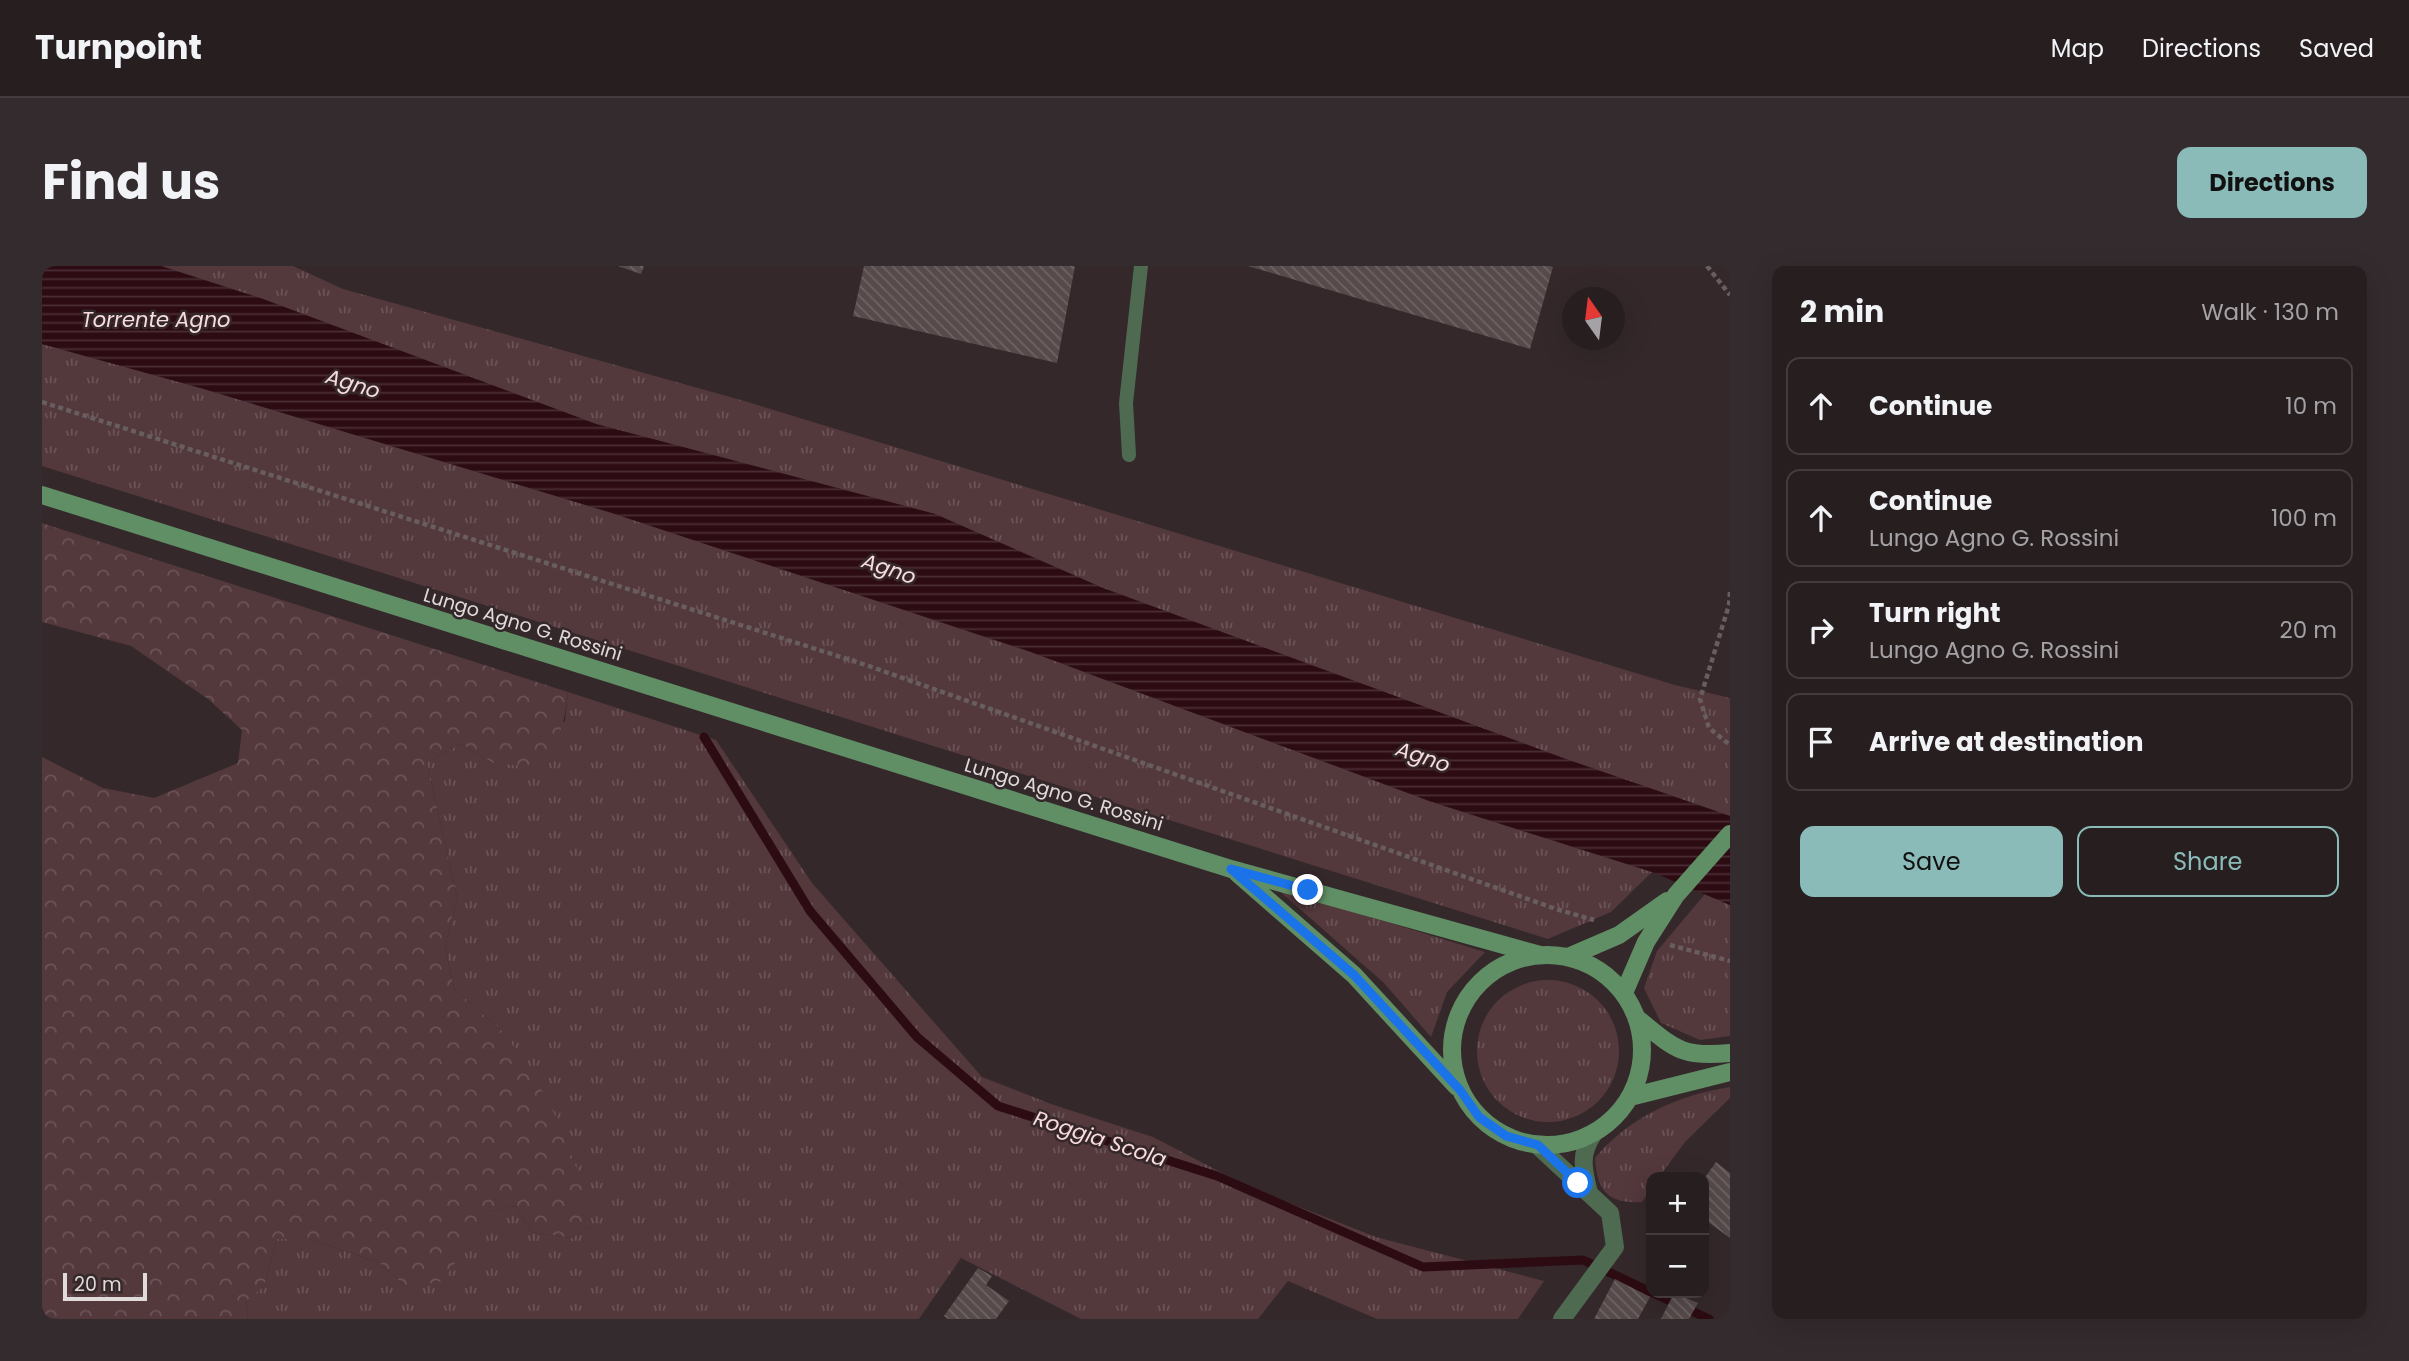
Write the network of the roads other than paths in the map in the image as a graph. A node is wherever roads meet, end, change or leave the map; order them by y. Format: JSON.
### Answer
{"nodes":[{"id":1,"x":1141,"y":266,"type":"edge"},
{"id":2,"x":1129,"y":455,"type":"dead end"},
{"id":3,"x":42,"y":495,"type":"edge"},
{"id":4,"x":1730,"y":834,"type":"edge"},
{"id":5,"x":1231,"y":869,"type":"junction"},
{"id":6,"x":1676,"y":895,"type":"junction"},
{"id":7,"x":1540,"y":955,"type":"junction"},
{"id":8,"x":1568,"y":957,"type":"junction"},
{"id":9,"x":1624,"y":993,"type":"junction"},
{"id":10,"x":1638,"y":1019,"type":"junction"},
{"id":11,"x":1730,"y":1053,"type":"edge"},
{"id":12,"x":1730,"y":1072,"type":"edge"},
{"id":13,"x":1460,"y":1090,"type":"junction"},
{"id":14,"x":1630,"y":1097,"type":"junction"},
{"id":15,"x":1594,"y":1133,"type":"junction"},
{"id":16,"x":1538,"y":1145,"type":"junction"},
{"id":17,"x":1589,"y":1192,"type":"junction"},
{"id":18,"x":1562,"y":1319,"type":"edge"}],
"edges":[{"from":1,"to":2,"type":"lane"},
{"from":3,"to":5,"type":"main road","name":"Lungo Agno G. Rossini"},
{"from":4,"to":6,"type":"main road"},
{"from":5,"to":7,"type":"main road","name":"Lungo Agno G. Rossini"},
{"from":5,"to":13,"type":"main road","name":"Lungo Agno G. Rossini"},
{"from":6,"to":8,"type":"main road"},
{"from":6,"to":9,"type":"main road"},
{"from":7,"to":8,"type":"main road","name":"Lungo Agno G. Rossini"},
{"from":7,"to":13,"type":"main road","name":"Lungo Agno G. Rossini"},
{"from":8,"to":9,"type":"main road","name":"Lungo Agno G. Rossini"},
{"from":9,"to":10,"type":"main road","name":"Lungo Agno G. Rossini"},
{"from":10,"to":11,"type":"main road","name":"Lungo Agno G. Rossini"},
{"from":10,"to":14,"type":"main road","name":"Lungo Agno G. Rossini"},
{"from":12,"to":14,"type":"main road"},
{"from":13,"to":16,"type":"main road","name":"Lungo Agno G. Rossini"},
{"from":14,"to":15,"type":"main road","name":"Lungo Agno G. Rossini"},
{"from":15,"to":16,"type":"main road","name":"Lungo Agno G. Rossini"},
{"from":15,"to":17,"type":"street"},
{"from":16,"to":17,"type":"street"},
{"from":17,"to":18,"type":"street"}]}
